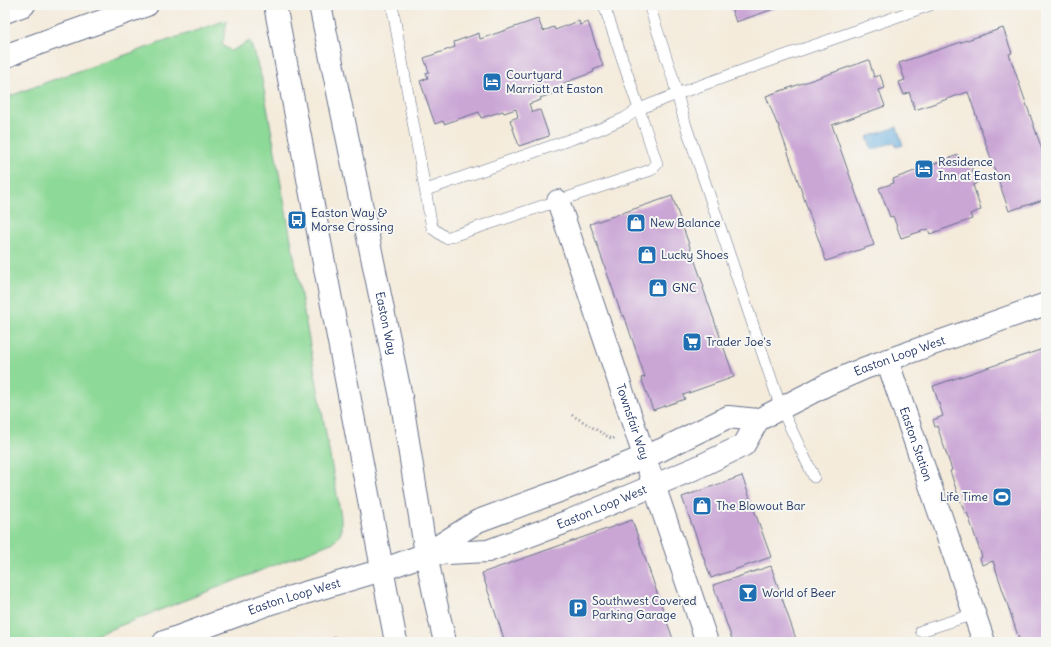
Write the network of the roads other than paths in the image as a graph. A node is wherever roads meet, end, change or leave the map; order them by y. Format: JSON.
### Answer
{"nodes":[{"id":1,"x":24,"y":5,"type":"edge"},
{"id":2,"x":147,"y":5,"type":"edge"},
{"id":3,"x":275,"y":5,"type":"edge"},
{"id":4,"x":320,"y":5,"type":"edge"},
{"id":5,"x":392,"y":5,"type":"edge"},
{"id":6,"x":604,"y":5,"type":"edge"},
{"id":7,"x":649,"y":5,"type":"edge"},
{"id":8,"x":930,"y":5,"type":"edge"},
{"id":9,"x":5,"y":12,"type":"edge"},
{"id":10,"x":5,"y":57,"type":"edge"},
{"id":11,"x":678,"y":94,"type":"junction"},
{"id":12,"x":639,"y":109,"type":"junction"},
{"id":13,"x":426,"y":190,"type":"junction"},
{"id":14,"x":558,"y":201,"type":"junction"},
{"id":15,"x":1046,"y":304,"type":"edge"},
{"id":16,"x":887,"y":360,"type":"junction"},
{"id":17,"x":781,"y":408,"type":"junction"},
{"id":18,"x":758,"y":420,"type":"junction"},
{"id":19,"x":644,"y":456,"type":"junction"},
{"id":20,"x":814,"y":477,"type":"dead end"},
{"id":21,"x":654,"y":485,"type":"junction"},
{"id":22,"x":426,"y":554,"type":"junction"},
{"id":23,"x":382,"y":570,"type":"junction"},
{"id":24,"x":974,"y":614,"type":"junction"},
{"id":25,"x":921,"y":631,"type":"dead end"},
{"id":26,"x":164,"y":642,"type":"edge"},
{"id":27,"x":396,"y":642,"type":"edge"},
{"id":28,"x":445,"y":642,"type":"edge"},
{"id":29,"x":707,"y":642,"type":"edge"},
{"id":30,"x":984,"y":642,"type":"edge"}],
"edges":[{"from":1,"to":9,"type":"street"},
{"from":2,"to":10,"type":"street"},
{"from":3,"to":23,"type":"street"},
{"from":4,"to":22,"type":"street","name":"Easton Way"},
{"from":5,"to":13,"type":"lane"},
{"from":6,"to":12,"type":"lane"},
{"from":7,"to":11,"type":"lane"},
{"from":8,"to":11,"type":"lane"},
{"from":11,"to":12,"type":"lane"},
{"from":11,"to":17,"type":"lane"},
{"from":12,"to":13,"type":"lane"},
{"from":12,"to":14,"type":"lane"},
{"from":13,"to":14,"type":"lane"},
{"from":14,"to":19,"type":"street","name":"Townsfair Way"},
{"from":15,"to":16,"type":"street","name":"Easton Loop West"},
{"from":16,"to":17,"type":"street","name":"Easton Loop West"},
{"from":16,"to":24,"type":"street","name":"Easton Station"},
{"from":17,"to":18,"type":"street","name":"Easton Loop West"},
{"from":17,"to":20,"type":"lane"},
{"from":18,"to":19,"type":"street","name":"Easton Loop West"},
{"from":18,"to":21,"type":"street","name":"Easton Loop West"},
{"from":19,"to":21,"type":"street","name":"Townsfair Way"},
{"from":19,"to":22,"type":"street","name":"Easton Loop West"},
{"from":21,"to":22,"type":"street","name":"Easton Loop West"},
{"from":21,"to":29,"type":"street","name":"Townsfair Way"},
{"from":22,"to":23,"type":"street","name":"Easton Loop West"},
{"from":22,"to":28,"type":"street","name":"Easton Way"},
{"from":23,"to":26,"type":"street","name":"Easton Loop West"},
{"from":23,"to":27,"type":"street"},
{"from":24,"to":25,"type":"lane"},
{"from":24,"to":30,"type":"street","name":"Easton Station"}]}
